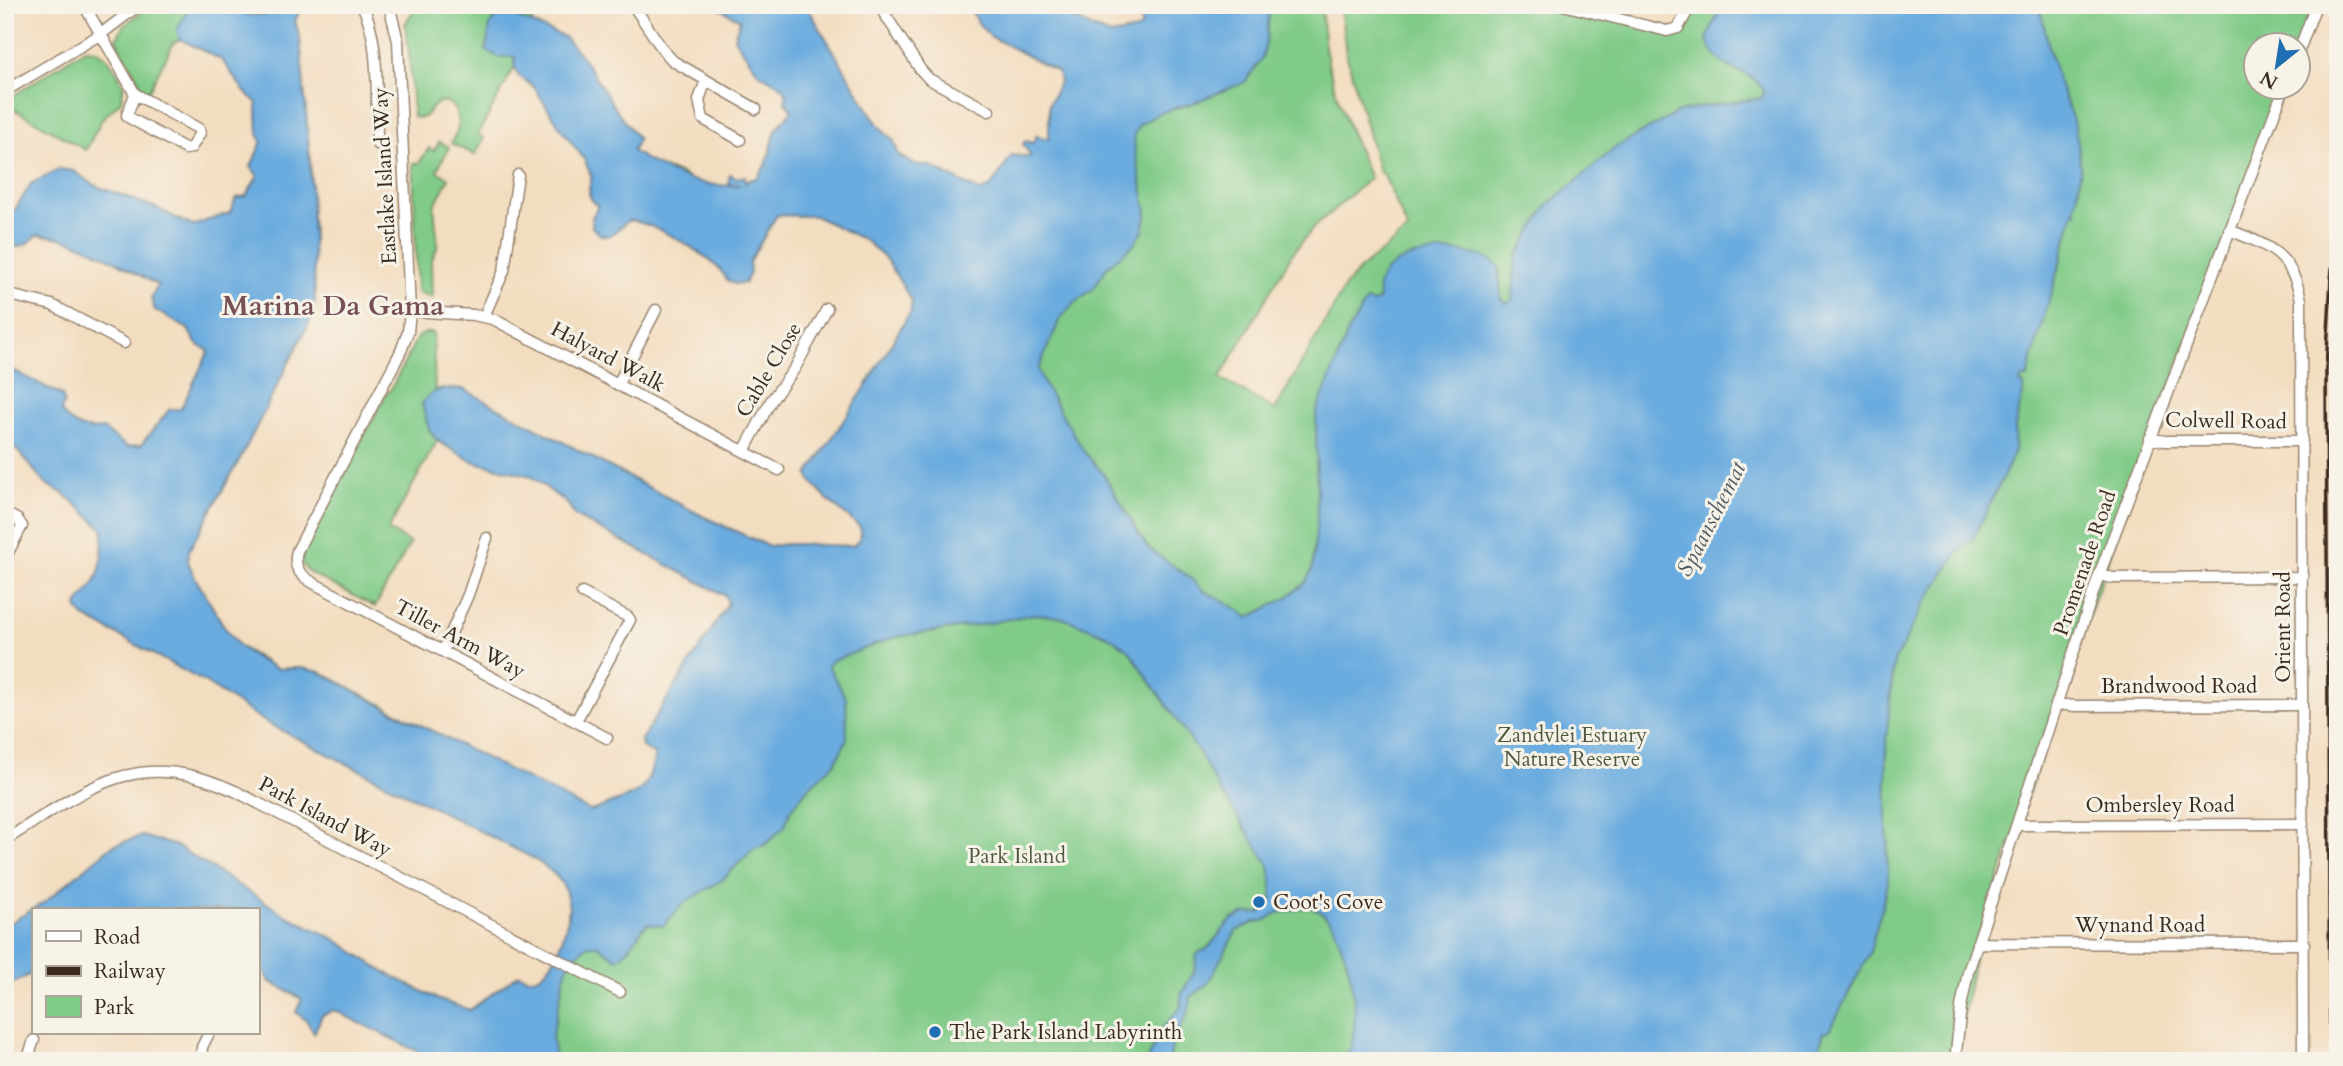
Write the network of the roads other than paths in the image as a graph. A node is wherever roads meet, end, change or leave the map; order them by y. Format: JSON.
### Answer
{"nodes":[{"id":1,"x":84,"y":5,"type":"edge"},
{"id":2,"x":139,"y":5,"type":"edge"},
{"id":3,"x":362,"y":5,"type":"edge"},
{"id":4,"x":389,"y":5,"type":"edge"},
{"id":5,"x":633,"y":5,"type":"edge"},
{"id":6,"x":879,"y":5,"type":"edge"},
{"id":7,"x":1563,"y":5,"type":"edge"},
{"id":8,"x":1691,"y":5,"type":"edge"},
{"id":9,"x":2316,"y":5,"type":"edge"},
{"id":10,"x":395,"y":24,"type":"junction"},
{"id":11,"x":372,"y":30,"type":"junction"},
{"id":12,"x":2306,"y":32,"type":"edge"},
{"id":13,"x":101,"y":34,"type":"junction"},
{"id":14,"x":706,"y":80,"type":"junction"},
{"id":15,"x":5,"y":91,"type":"edge"},
{"id":16,"x":135,"y":94,"type":"junction"},
{"id":17,"x":2279,"y":102,"type":"edge"},
{"id":18,"x":757,"y":109,"type":"dead end"},
{"id":19,"x":989,"y":111,"type":"dead end"},
{"id":20,"x":740,"y":140,"type":"dead end"},
{"id":21,"x":377,"y":144,"type":"dead end"},
{"id":22,"x":519,"y":175,"type":"dead end"},
{"id":23,"x":2230,"y":230,"type":"junction"},
{"id":24,"x":5,"y":293,"type":"edge"},
{"id":25,"x":828,"y":309,"type":"dead end"},
{"id":26,"x":656,"y":310,"type":"dead end"},
{"id":27,"x":410,"y":311,"type":"junction"},
{"id":28,"x":484,"y":316,"type":"junction"},
{"id":29,"x":124,"y":343,"type":"dead end"},
{"id":30,"x":618,"y":384,"type":"junction"},
{"id":31,"x":2150,"y":438,"type":"junction"},
{"id":32,"x":2302,"y":441,"type":"junction"},
{"id":33,"x":744,"y":451,"type":"junction"},
{"id":34,"x":779,"y":470,"type":"dead end"},
{"id":35,"x":5,"y":513,"type":"edge"},
{"id":36,"x":487,"y":538,"type":"dead end"},
{"id":37,"x":5,"y":558,"type":"edge"},
{"id":38,"x":298,"y":571,"type":"joint"},
{"id":39,"x":2099,"y":575,"type":"junction"},
{"id":40,"x":2303,"y":577,"type":"junction"},
{"id":41,"x":582,"y":593,"type":"dead end"},
{"id":42,"x":443,"y":651,"type":"junction"},
{"id":43,"x":2057,"y":704,"type":"junction"},
{"id":44,"x":2302,"y":705,"type":"junction"},
{"id":45,"x":576,"y":721,"type":"junction"},
{"id":46,"x":607,"y":738,"type":"dead end"},
{"id":47,"x":2302,"y":824,"type":"junction"},
{"id":48,"x":2017,"y":825,"type":"junction"},
{"id":49,"x":5,"y":840,"type":"edge"},
{"id":50,"x":1977,"y":943,"type":"junction"},
{"id":51,"x":2304,"y":944,"type":"junction"},
{"id":52,"x":620,"y":992,"type":"dead end"},
{"id":53,"x":208,"y":1034,"type":"edge"},
{"id":54,"x":34,"y":1040,"type":"dead end"},
{"id":55,"x":1957,"y":1060,"type":"edge"},
{"id":56,"x":27,"y":1061,"type":"edge"},
{"id":57,"x":201,"y":1061,"type":"edge"},
{"id":58,"x":2303,"y":1061,"type":"edge"}],
"edges":[{"from":1,"to":13,"type":"street"},
{"from":2,"to":13,"type":"street"},
{"from":3,"to":11,"type":"street"},
{"from":4,"to":10,"type":"street","name":"Eastlake Island Way"},
{"from":5,"to":14,"type":"street"},
{"from":6,"to":19,"type":"street"},
{"from":7,"to":8,"type":"street"},
{"from":9,"to":12,"type":"street"},
{"from":10,"to":11,"type":"street"},
{"from":10,"to":27,"type":"street","name":"Eastlake Island Way"},
{"from":11,"to":21,"type":"street"},
{"from":13,"to":15,"type":"street"},
{"from":13,"to":16,"type":"street"},
{"from":14,"to":18,"type":"street"},
{"from":14,"to":20,"type":"street"},
{"from":16,"to":16,"type":"street"},
{"from":17,"to":23,"type":"street","name":"Promenade Road"},
{"from":22,"to":28,"type":"street"},
{"from":23,"to":31,"type":"street","name":"Promenade Road"},
{"from":23,"to":32,"type":"street","name":"Orient Road"},
{"from":24,"to":29,"type":"street"},
{"from":25,"to":33,"type":"street","name":"Cable Close"},
{"from":26,"to":30,"type":"street"},
{"from":27,"to":28,"type":"street","name":"Halyard Walk"},
{"from":27,"to":38,"type":"street","name":"Eastlake Island Way"},
{"from":28,"to":30,"type":"street","name":"Halyard Walk"},
{"from":30,"to":33,"type":"street","name":"Halyard Walk"},
{"from":31,"to":32,"type":"street","name":"Colwell Road"},
{"from":31,"to":39,"type":"street","name":"Promenade Road"},
{"from":32,"to":40,"type":"street","name":"Orient Road"},
{"from":33,"to":34,"type":"street","name":"Halyard Walk"},
{"from":35,"to":37,"type":"street"},
{"from":36,"to":42,"type":"street"},
{"from":38,"to":42,"type":"street","name":"Tiller Arm Way"},
{"from":39,"to":40,"type":"street"},
{"from":39,"to":43,"type":"street","name":"Promenade Road"},
{"from":40,"to":44,"type":"street","name":"Orient Road"},
{"from":41,"to":45,"type":"street"},
{"from":42,"to":45,"type":"street","name":"Tiller Arm Way"},
{"from":43,"to":44,"type":"street","name":"Brandwood Road"},
{"from":43,"to":48,"type":"street","name":"Promenade Road"},
{"from":44,"to":47,"type":"street","name":"Orient Road"},
{"from":45,"to":46,"type":"street","name":"Tiller Arm Way"},
{"from":47,"to":48,"type":"street","name":"Ombersley Road"},
{"from":47,"to":51,"type":"street","name":"Orient Road"},
{"from":48,"to":50,"type":"street","name":"Promenade Road"},
{"from":49,"to":52,"type":"street","name":"Park Island Way"},
{"from":50,"to":51,"type":"street","name":"Wynand Road"},
{"from":50,"to":55,"type":"street","name":"Promenade Road"},
{"from":51,"to":58,"type":"street","name":"Orient Road"},
{"from":53,"to":57,"type":"street"},
{"from":54,"to":56,"type":"street"}]}
